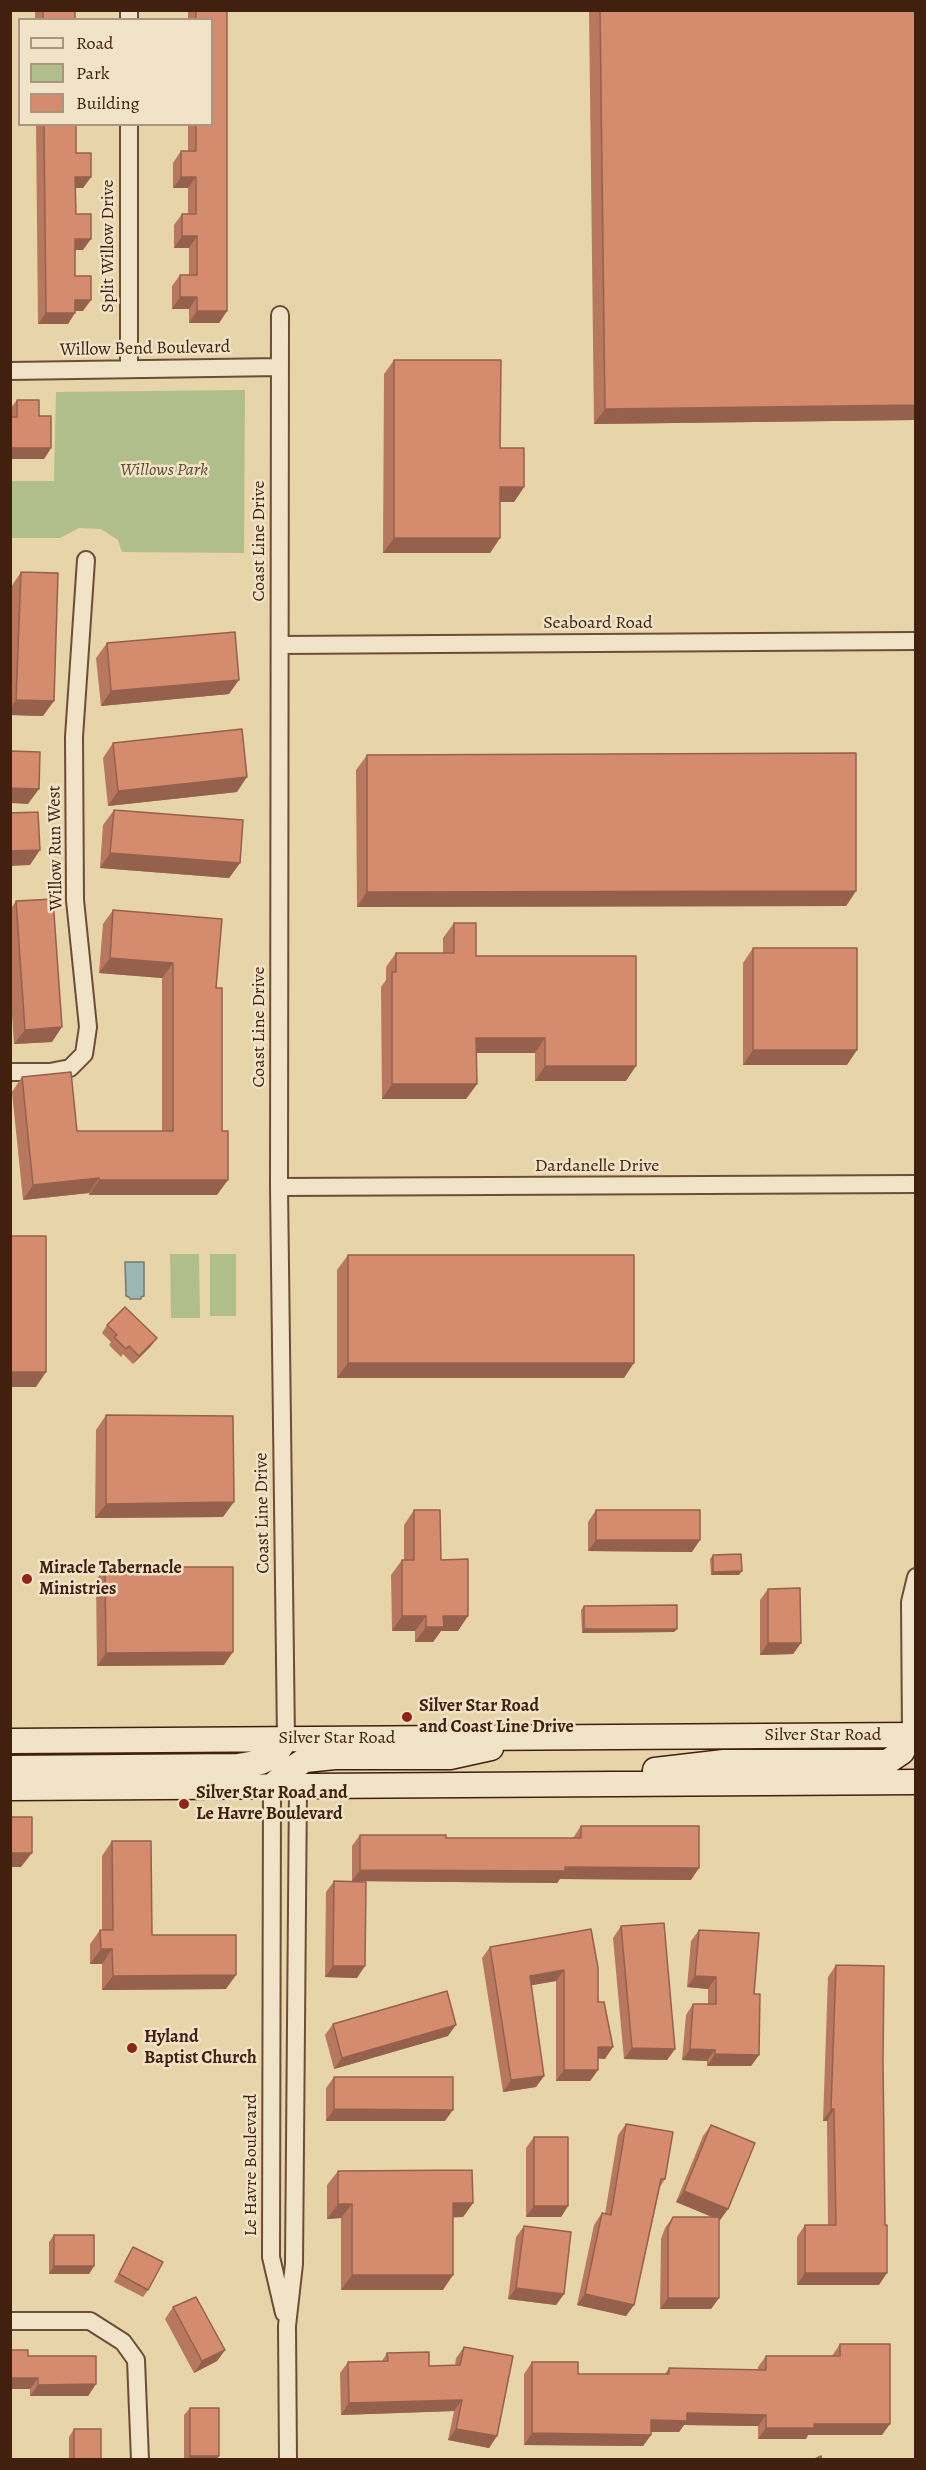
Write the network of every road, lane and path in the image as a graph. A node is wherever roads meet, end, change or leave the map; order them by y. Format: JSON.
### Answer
{"nodes":[{"id":1,"x":129,"y":126,"type":"edge"},
{"id":2,"x":279,"y":315,"type":"dead end"},
{"id":3,"x":279,"y":367,"type":"junction"},
{"id":4,"x":129,"y":368,"type":"junction"},
{"id":5,"x":10,"y":370,"type":"edge"},
{"id":6,"x":86,"y":561,"type":"dead end"},
{"id":7,"x":915,"y":641,"type":"edge"},
{"id":8,"x":280,"y":645,"type":"junction"},
{"id":9,"x":10,"y":1072,"type":"edge"},
{"id":10,"x":915,"y":1184,"type":"edge"},
{"id":11,"x":279,"y":1187,"type":"junction"},
{"id":12,"x":915,"y":1577,"type":"edge"},
{"id":13,"x":913,"y":1735,"type":"edge"},
{"id":14,"x":537,"y":1738,"type":"junction"},
{"id":15,"x":286,"y":1739,"type":"junction"},
{"id":16,"x":10,"y":1741,"type":"edge"},
{"id":17,"x":10,"y":1768,"type":"edge"},
{"id":18,"x":915,"y":1782,"type":"edge"},
{"id":19,"x":530,"y":1785,"type":"junction"},
{"id":20,"x":272,"y":1786,"type":"junction"},
{"id":21,"x":298,"y":1786,"type":"junction"},
{"id":22,"x":10,"y":1788,"type":"edge"},
{"id":23,"x":10,"y":2321,"type":"edge"},
{"id":24,"x":287,"y":2326,"type":"junction"},
{"id":25,"x":140,"y":2460,"type":"edge"},
{"id":26,"x":288,"y":2460,"type":"edge"}],
"edges":[{"from":1,"to":4,"type":"street","name":"Split Willow Drive"},
{"from":2,"to":3,"type":"street","name":"Coast Line Drive"},
{"from":3,"to":4,"type":"street","name":"Willow Bend Boulevard"},
{"from":3,"to":8,"type":"street","name":"Coast Line Drive"},
{"from":4,"to":5,"type":"street","name":"Willow Bend Boulevard"},
{"from":6,"to":9,"type":"street","name":"Willow Run West"},
{"from":7,"to":8,"type":"street","name":"Seaboard Road"},
{"from":8,"to":11,"type":"street","name":"Coast Line Drive"},
{"from":10,"to":11,"type":"street","name":"Dardanelle Drive"},
{"from":11,"to":15,"type":"street","name":"Coast Line Drive"},
{"from":12,"to":13,"type":"street"},
{"from":13,"to":14,"type":"main road","name":"Silver Star Road"},
{"from":13,"to":19,"type":"main road"},
{"from":14,"to":15,"type":"main road","name":"Silver Star Road"},
{"from":14,"to":20,"type":"main road"},
{"from":15,"to":16,"type":"main road","name":"Silver Star Road"},
{"from":15,"to":17,"type":"main road"},
{"from":18,"to":19,"type":"main road"},
{"from":19,"to":21,"type":"main road"},
{"from":20,"to":21,"type":"main road"},
{"from":20,"to":22,"type":"main road"},
{"from":20,"to":24,"type":"street","name":"Le Havre Boulevard"},
{"from":21,"to":24,"type":"street","name":"Le Havre Boulevard"},
{"from":23,"to":25,"type":"street"},
{"from":24,"to":26,"type":"street","name":"Le Havre Boulevard"}]}
